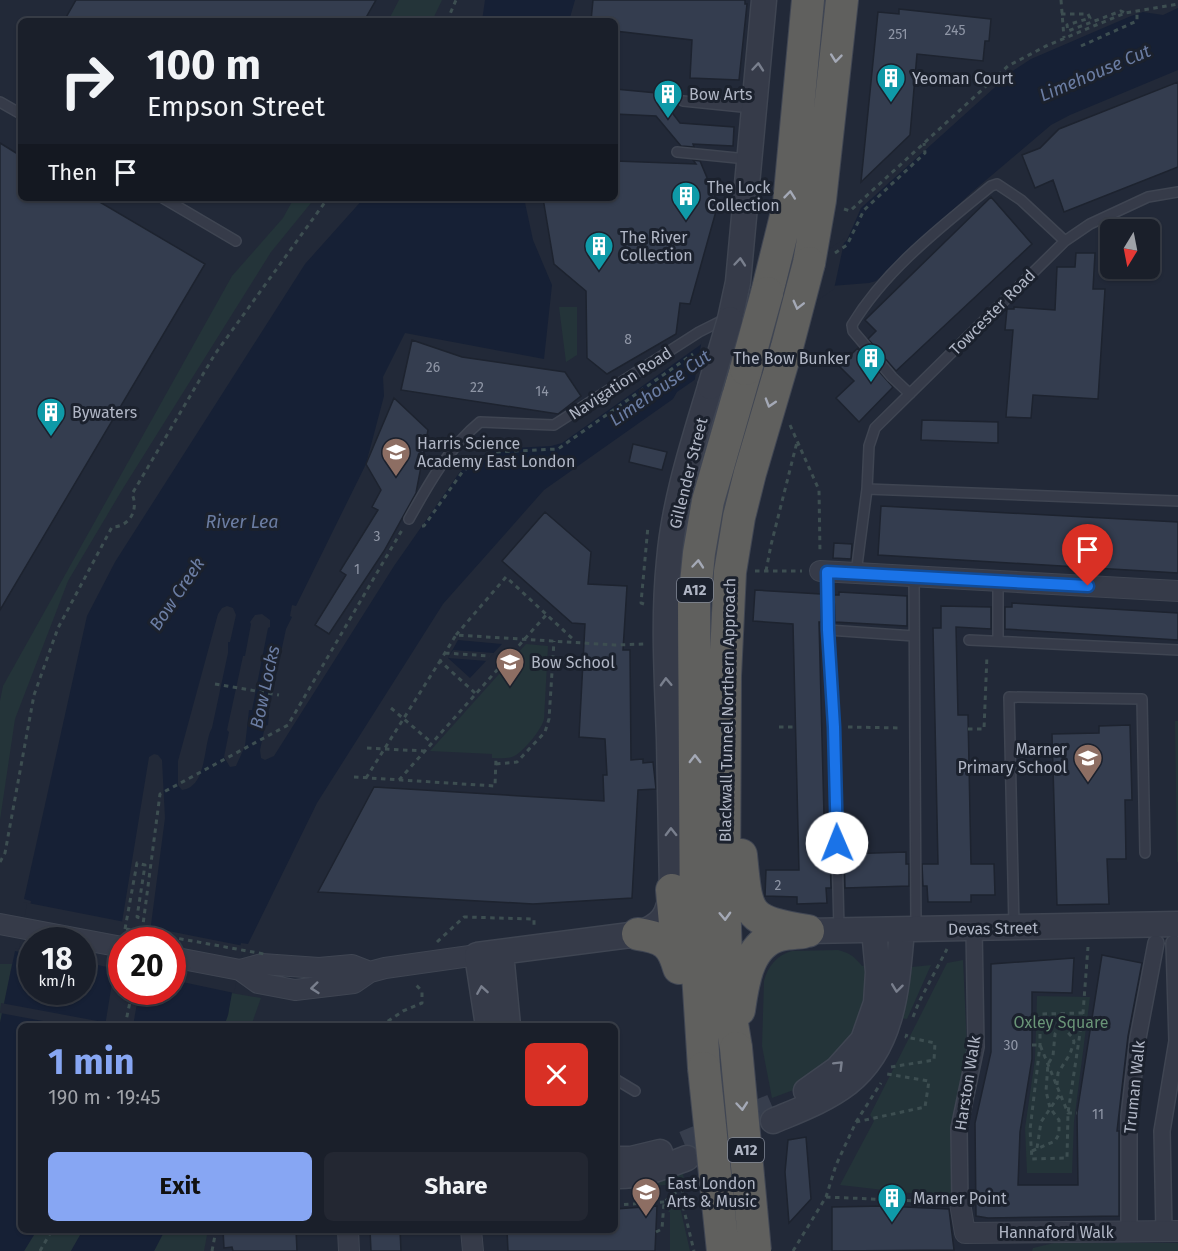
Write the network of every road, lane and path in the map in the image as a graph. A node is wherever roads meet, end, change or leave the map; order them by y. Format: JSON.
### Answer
{"nodes":[{"id":1,"x":456,"y":0,"type":"edge"},
{"id":2,"x":764,"y":0,"type":"edge"},
{"id":3,"x":808,"y":0,"type":"edge"},
{"id":4,"x":842,"y":0,"type":"edge"},
{"id":5,"x":1061,"y":0,"type":"edge"},
{"id":6,"x":1178,"y":4,"type":"edge"},
{"id":7,"x":1137,"y":11,"type":"junction"},
{"id":8,"x":1125,"y":13,"type":"junction"},
{"id":9,"x":1061,"y":14,"type":"junction"},
{"id":10,"x":448,"y":18,"type":"edge"},
{"id":11,"x":1065,"y":26,"type":"junction"},
{"id":12,"x":1064,"y":38,"type":"junction"},
{"id":13,"x":1081,"y":46,"type":"dead end"},
{"id":14,"x":683,"y":101,"type":"dead end"},
{"id":15,"x":0,"y":102,"type":"edge"},
{"id":16,"x":754,"y":108,"type":"junction"},
{"id":17,"x":18,"y":112,"type":"edge"},
{"id":18,"x":924,"y":143,"type":"junction"},
{"id":19,"x":677,"y":152,"type":"dead end"},
{"id":20,"x":749,"y":159,"type":"junction"},
{"id":21,"x":1178,"y":192,"type":"edge"},
{"id":22,"x":168,"y":201,"type":"edge"},
{"id":23,"x":326,"y":201,"type":"edge"},
{"id":24,"x":841,"y":207,"type":"dead end"},
{"id":25,"x":236,"y":241,"type":"dead end"},
{"id":26,"x":1065,"y":241,"type":"junction"},
{"id":27,"x":847,"y":245,"type":"dead end"},
{"id":28,"x":731,"y":317,"type":"junction"},
{"id":29,"x":910,"y":393,"type":"junction"},
{"id":30,"x":790,"y":425,"type":"dead end"},
{"id":31,"x":797,"y":441,"type":"junction"},
{"id":32,"x":867,"y":489,"type":"junction"},
{"id":33,"x":1178,"y":501,"type":"edge"},
{"id":34,"x":409,"y":519,"type":"joint"},
{"id":35,"x":766,"y":571,"type":"junction"},
{"id":36,"x":824,"y":571,"type":"junction"},
{"id":37,"x":730,"y":572,"type":"junction"},
{"id":38,"x":856,"y":573,"type":"junction"},
{"id":39,"x":914,"y":576,"type":"junction"},
{"id":40,"x":998,"y":581,"type":"junction"},
{"id":41,"x":1178,"y":591,"type":"edge"},
{"id":42,"x":547,"y":614,"type":"junction"},
{"id":43,"x":828,"y":630,"type":"junction"},
{"id":44,"x":456,"y":635,"type":"junction"},
{"id":45,"x":914,"y":636,"type":"junction"},
{"id":46,"x":523,"y":639,"type":"junction"},
{"id":47,"x":969,"y":640,"type":"dead end"},
{"id":48,"x":554,"y":641,"type":"junction"},
{"id":49,"x":988,"y":641,"type":"junction"},
{"id":50,"x":998,"y":641,"type":"junction"},
{"id":51,"x":577,"y":642,"type":"junction"},
{"id":52,"x":650,"y":644,"type":"dead end"},
{"id":53,"x":1178,"y":651,"type":"edge"},
{"id":54,"x":445,"y":653,"type":"junction"},
{"id":55,"x":490,"y":656,"type":"dead end"},
{"id":56,"x":440,"y":662,"type":"junction"},
{"id":57,"x":216,"y":684,"type":"dead end"},
{"id":58,"x":475,"y":693,"type":"junction"},
{"id":59,"x":279,"y":695,"type":"dead end"},
{"id":60,"x":391,"y":708,"type":"dead end"},
{"id":61,"x":404,"y":718,"type":"junction"},
{"id":62,"x":779,"y":727,"type":"dead end"},
{"id":63,"x":796,"y":727,"type":"dead end"},
{"id":64,"x":834,"y":727,"type":"junction"},
{"id":65,"x":914,"y":728,"type":"junction"},
{"id":66,"x":968,"y":729,"type":"dead end"},
{"id":67,"x":726,"y":731,"type":"junction"},
{"id":68,"x":432,"y":743,"type":"junction"},
{"id":69,"x":368,"y":748,"type":"dead end"},
{"id":70,"x":384,"y":749,"type":"junction"},
{"id":71,"x":424,"y":751,"type":"junction"},
{"id":72,"x":496,"y":758,"type":"dead end"},
{"id":73,"x":496,"y":764,"type":"junction"},
{"id":74,"x":354,"y":777,"type":"dead end"},
{"id":75,"x":366,"y":778,"type":"junction"},
{"id":76,"x":399,"y":780,"type":"junction"},
{"id":77,"x":1145,"y":854,"type":"dead end"},
{"id":78,"x":0,"y":862,"type":"edge"},
{"id":79,"x":672,"y":890,"type":"junction"},
{"id":80,"x":144,"y":919,"type":"junction"},
{"id":81,"x":1,"y":924,"type":"edge"},
{"id":82,"x":126,"y":927,"type":"edge"},
{"id":83,"x":143,"y":927,"type":"edge"},
{"id":84,"x":1014,"y":927,"type":"junction"},
{"id":85,"x":974,"y":928,"type":"junction"},
{"id":86,"x":909,"y":929,"type":"junction"},
{"id":87,"x":839,"y":930,"type":"junction"},
{"id":88,"x":874,"y":930,"type":"junction"},
{"id":89,"x":808,"y":931,"type":"junction"},
{"id":90,"x":535,"y":933,"type":"dead end"},
{"id":91,"x":1176,"y":933,"type":"edge"},
{"id":92,"x":638,"y":934,"type":"junction"},
{"id":93,"x":108,"y":936,"type":"edge"},
{"id":94,"x":1089,"y":942,"type":"dead end"},
{"id":95,"x":1156,"y":943,"type":"dead end"},
{"id":96,"x":431,"y":947,"type":"dead end"},
{"id":97,"x":947,"y":949,"type":"dead end"},
{"id":98,"x":186,"y":951,"type":"edge"},
{"id":99,"x":489,"y":954,"type":"junction"},
{"id":100,"x":186,"y":960,"type":"edge"},
{"id":101,"x":262,"y":967,"type":"junction"},
{"id":102,"x":680,"y":969,"type":"junction"},
{"id":103,"x":413,"y":983,"type":"dead end"},
{"id":104,"x":129,"y":1005,"type":"edge"},
{"id":105,"x":1076,"y":1013,"type":"junction"},
{"id":106,"x":1083,"y":1013,"type":"junction"},
{"id":107,"x":912,"y":1019,"type":"dead end"},
{"id":108,"x":126,"y":1023,"type":"edge"},
{"id":109,"x":385,"y":1023,"type":"edge"},
{"id":110,"x":488,"y":1023,"type":"edge"},
{"id":111,"x":507,"y":1023,"type":"edge"},
{"id":112,"x":909,"y":1028,"type":"dead end"},
{"id":113,"x":1063,"y":1028,"type":"junction"},
{"id":114,"x":1032,"y":1045,"type":"dead end"},
{"id":115,"x":1040,"y":1045,"type":"junction"},
{"id":116,"x":736,"y":1048,"type":"junction"},
{"id":117,"x":1048,"y":1064,"type":"junction"},
{"id":118,"x":704,"y":1068,"type":"junction"},
{"id":119,"x":887,"y":1074,"type":"junction"},
{"id":120,"x":618,"y":1081,"type":"edge"},
{"id":121,"x":1057,"y":1086,"type":"junction"},
{"id":122,"x":636,"y":1091,"type":"dead end"},
{"id":123,"x":1060,"y":1094,"type":"junction"},
{"id":124,"x":1050,"y":1108,"type":"junction"},
{"id":125,"x":1068,"y":1113,"type":"junction"},
{"id":126,"x":1077,"y":1113,"type":"dead end"},
{"id":127,"x":1032,"y":1119,"type":"junction"},
{"id":128,"x":856,"y":1122,"type":"junction"},
{"id":129,"x":1041,"y":1122,"type":"junction"},
{"id":130,"x":1037,"y":1148,"type":"junction"},
{"id":131,"x":1032,"y":1151,"type":"junction"},
{"id":132,"x":618,"y":1159,"type":"edge"},
{"id":133,"x":618,"y":1176,"type":"edge"},
{"id":134,"x":682,"y":1187,"type":"dead end"},
{"id":135,"x":826,"y":1197,"type":"junction"},
{"id":136,"x":920,"y":1201,"type":"dead end"},
{"id":137,"x":664,"y":1202,"type":"junction"},
{"id":138,"x":960,"y":1203,"type":"joint"},
{"id":139,"x":618,"y":1205,"type":"edge"},
{"id":140,"x":684,"y":1210,"type":"dead end"},
{"id":141,"x":1171,"y":1231,"type":"edge"},
{"id":142,"x":656,"y":1232,"type":"dead end"},
{"id":143,"x":1130,"y":1232,"type":"junction"},
{"id":144,"x":50,"y":1233,"type":"edge"},
{"id":145,"x":215,"y":1233,"type":"edge"},
{"id":146,"x":348,"y":1233,"type":"edge"},
{"id":147,"x":471,"y":1233,"type":"edge"},
{"id":148,"x":965,"y":1242,"type":"edge"},
{"id":149,"x":40,"y":1251,"type":"edge"},
{"id":150,"x":212,"y":1251,"type":"edge"},
{"id":151,"x":349,"y":1251,"type":"edge"},
{"id":152,"x":472,"y":1251,"type":"edge"},
{"id":153,"x":694,"y":1251,"type":"edge"},
{"id":154,"x":723,"y":1251,"type":"edge"},
{"id":155,"x":755,"y":1251,"type":"edge"},
{"id":156,"x":793,"y":1251,"type":"edge"}],
"edges":[{"from":1,"to":10,"type":"path"},
{"from":16,"to":2,"type":"street","name":"Gillender Street","one_way":true},
{"from":118,"to":3,"type":"highway","name":"Blackwall Tunnel Northern Approach","number":"A12","one_way":true,"bridge":true},
{"from":4,"to":37,"type":"highway","name":"Blackwall Tunnel Northern Approach","number":"A12","one_way":true,"bridge":true},
{"from":5,"to":9,"type":"path"},
{"from":6,"to":7,"type":"path"},
{"from":7,"to":8,"type":"path"},
{"from":7,"to":13,"type":"path"},
{"from":8,"to":11,"type":"path"},
{"from":8,"to":12,"type":"path"},
{"from":9,"to":11,"type":"path"},
{"from":9,"to":11,"type":"path"},
{"from":11,"to":12,"type":"path"},
{"from":12,"to":18,"type":"path"},
{"from":14,"to":16,"type":"lane"},
{"from":15,"to":17,"type":"lane"},
{"from":16,"to":20,"type":"street","name":"Gillender Street"},
{"from":18,"to":24,"type":"path"},
{"from":18,"to":27,"type":"path"},
{"from":19,"to":20,"type":"lane"},
{"from":28,"to":20,"type":"street","name":"Gillender Street","one_way":true},
{"from":21,"to":26,"type":"lane","name":"Towcester Road"},
{"from":22,"to":25,"type":"lane"},
{"from":23,"to":78,"type":"path"},
{"from":26,"to":29,"type":"lane","name":"Towcester Road"},
{"from":26,"to":29,"type":"lane"},
{"from":28,"to":34,"type":"lane","name":"Navigation Road"},
{"from":79,"to":28,"type":"street","name":"Gillender Street","one_way":true,"bridge":true},
{"from":29,"to":32,"type":"lane","name":"Towcester Road"},
{"from":30,"to":31,"type":"path"},
{"from":31,"to":35,"type":"path"},
{"from":31,"to":36,"type":"path"},
{"from":32,"to":33,"type":"lane"},
{"from":32,"to":38,"type":"lane","name":"Towcester Road"},
{"from":34,"to":80,"type":"path"},
{"from":35,"to":36,"type":"path"},
{"from":35,"to":37,"type":"path"},
{"from":36,"to":38,"type":"street"},
{"from":36,"to":43,"type":"lane"},
{"from":37,"to":67,"type":"highway","name":"Blackwall Tunnel Northern Approach","number":"A12"},
{"from":38,"to":39,"type":"street"},
{"from":39,"to":40,"type":"street"},
{"from":39,"to":45,"type":"lane"},
{"from":40,"to":41,"type":"street"},
{"from":40,"to":50,"type":"lane"},
{"from":42,"to":44,"type":"path"},
{"from":42,"to":46,"type":"path"},
{"from":42,"to":51,"type":"path"},
{"from":43,"to":45,"type":"lane"},
{"from":43,"to":64,"type":"lane"},
{"from":44,"to":46,"type":"path"},
{"from":44,"to":54,"type":"path"},
{"from":45,"to":65,"type":"lane"},
{"from":46,"to":48,"type":"path"},
{"from":46,"to":58,"type":"path"},
{"from":47,"to":49,"type":"lane"},
{"from":48,"to":51,"type":"path"},
{"from":48,"to":73,"type":"path"},
{"from":49,"to":50,"type":"lane"},
{"from":49,"to":66,"type":"path"},
{"from":50,"to":53,"type":"lane"},
{"from":51,"to":52,"type":"path"},
{"from":54,"to":55,"type":"path"},
{"from":54,"to":56,"type":"path"},
{"from":56,"to":58,"type":"path"},
{"from":56,"to":61,"type":"path"},
{"from":57,"to":59,"type":"path"},
{"from":58,"to":68,"type":"path"},
{"from":60,"to":61,"type":"path"},
{"from":61,"to":68,"type":"path"},
{"from":61,"to":70,"type":"path"},
{"from":62,"to":63,"type":"path"},
{"from":64,"to":65,"type":"path"},
{"from":64,"to":87,"type":"lane"},
{"from":65,"to":86,"type":"lane"},
{"from":67,"to":89,"type":"highway"},
{"from":67,"to":116,"type":"highway","name":"Blackwall Tunnel Northern Approach","number":"A12","one_way":true},
{"from":68,"to":71,"type":"path"},
{"from":69,"to":70,"type":"path"},
{"from":70,"to":71,"type":"path"},
{"from":70,"to":75,"type":"path"},
{"from":71,"to":76,"type":"path"},
{"from":72,"to":73,"type":"path"},
{"from":73,"to":76,"type":"path"},
{"from":74,"to":75,"type":"path"},
{"from":75,"to":76,"type":"path"},
{"from":77,"to":84,"type":"lane"},
{"from":79,"to":92,"type":"street","name":"Gillender Street"},
{"from":79,"to":102,"type":"highway"},
{"from":80,"to":82,"type":"path","bridge":true},
{"from":80,"to":83,"type":"path"},
{"from":81,"to":93,"type":"street"},
{"from":84,"to":85,"type":"street","name":"Devas Street"},
{"from":84,"to":91,"type":"street","name":"Devas Street"},
{"from":85,"to":86,"type":"street","name":"Devas Street"},
{"from":85,"to":138,"type":"street","name":"Harston Walk"},
{"from":86,"to":88,"type":"street","name":"Devas Street"},
{"from":86,"to":88,"type":"street","one_way":true},
{"from":87,"to":88,"type":"street","name":"Devas Street"},
{"from":87,"to":89,"type":"street","name":"Devas Street"},
{"from":89,"to":116,"type":"highway"},
{"from":90,"to":96,"type":"path"},
{"from":91,"to":141,"type":"street","name":"Truman Walk"},
{"from":92,"to":99,"type":"street"},
{"from":92,"to":102,"type":"highway"},
{"from":94,"to":106,"type":"path"},
{"from":95,"to":143,"type":"street","name":"Truman Walk"},
{"from":97,"to":107,"type":"path"},
{"from":98,"to":101,"type":"path","bridge":true},
{"from":99,"to":101,"type":"street"},
{"from":110,"to":99,"type":"street","one_way":true},
{"from":99,"to":111,"type":"street"},
{"from":100,"to":101,"type":"street"},
{"from":102,"to":118,"type":"highway"},
{"from":103,"to":109,"type":"path"},
{"from":104,"to":108,"type":"path"},
{"from":105,"to":106,"type":"path"},
{"from":105,"to":113,"type":"path"},
{"from":105,"to":115,"type":"path"},
{"from":106,"to":125,"type":"path"},
{"from":112,"to":119,"type":"path"},
{"from":113,"to":117,"type":"path"},
{"from":113,"to":121,"type":"path"},
{"from":114,"to":115,"type":"path"},
{"from":115,"to":117,"type":"path"},
{"from":115,"to":127,"type":"path"},
{"from":116,"to":155,"type":"highway","name":"Blackwall Tunnel Northern Approach","number":"A12","one_way":true,"bridge":true},
{"from":117,"to":121,"type":"path"},
{"from":117,"to":124,"type":"path"},
{"from":118,"to":154,"type":"highway","name":"Blackwall Tunnel Northern Approach","number":"A12","bridge":true},
{"from":119,"to":128,"type":"path"},
{"from":119,"to":128,"type":"path"},
{"from":120,"to":122,"type":"lane"},
{"from":121,"to":123,"type":"path"},
{"from":123,"to":124,"type":"path"},
{"from":123,"to":125,"type":"path"},
{"from":124,"to":129,"type":"path"},
{"from":124,"to":130,"type":"path"},
{"from":125,"to":126,"type":"path"},
{"from":125,"to":131,"type":"path"},
{"from":127,"to":129,"type":"path"},
{"from":127,"to":131,"type":"path"},
{"from":128,"to":135,"type":"path"},
{"from":129,"to":130,"type":"path"},
{"from":130,"to":131,"type":"path"},
{"from":132,"to":133,"type":"street"},
{"from":134,"to":137,"type":"path"},
{"from":135,"to":136,"type":"path"},
{"from":135,"to":156,"type":"path"},
{"from":137,"to":139,"type":"path"},
{"from":137,"to":142,"type":"path"},
{"from":138,"to":148,"type":"street","name":"Hannaford Walk"},
{"from":140,"to":153,"type":"path"},
{"from":141,"to":143,"type":"street","name":"Hannaford Walk"},
{"from":143,"to":148,"type":"street","name":"Hannaford Walk"},
{"from":144,"to":149,"type":"path"},
{"from":145,"to":150,"type":"path"},
{"from":146,"to":151,"type":"street"},
{"from":147,"to":152,"type":"street"}]}
